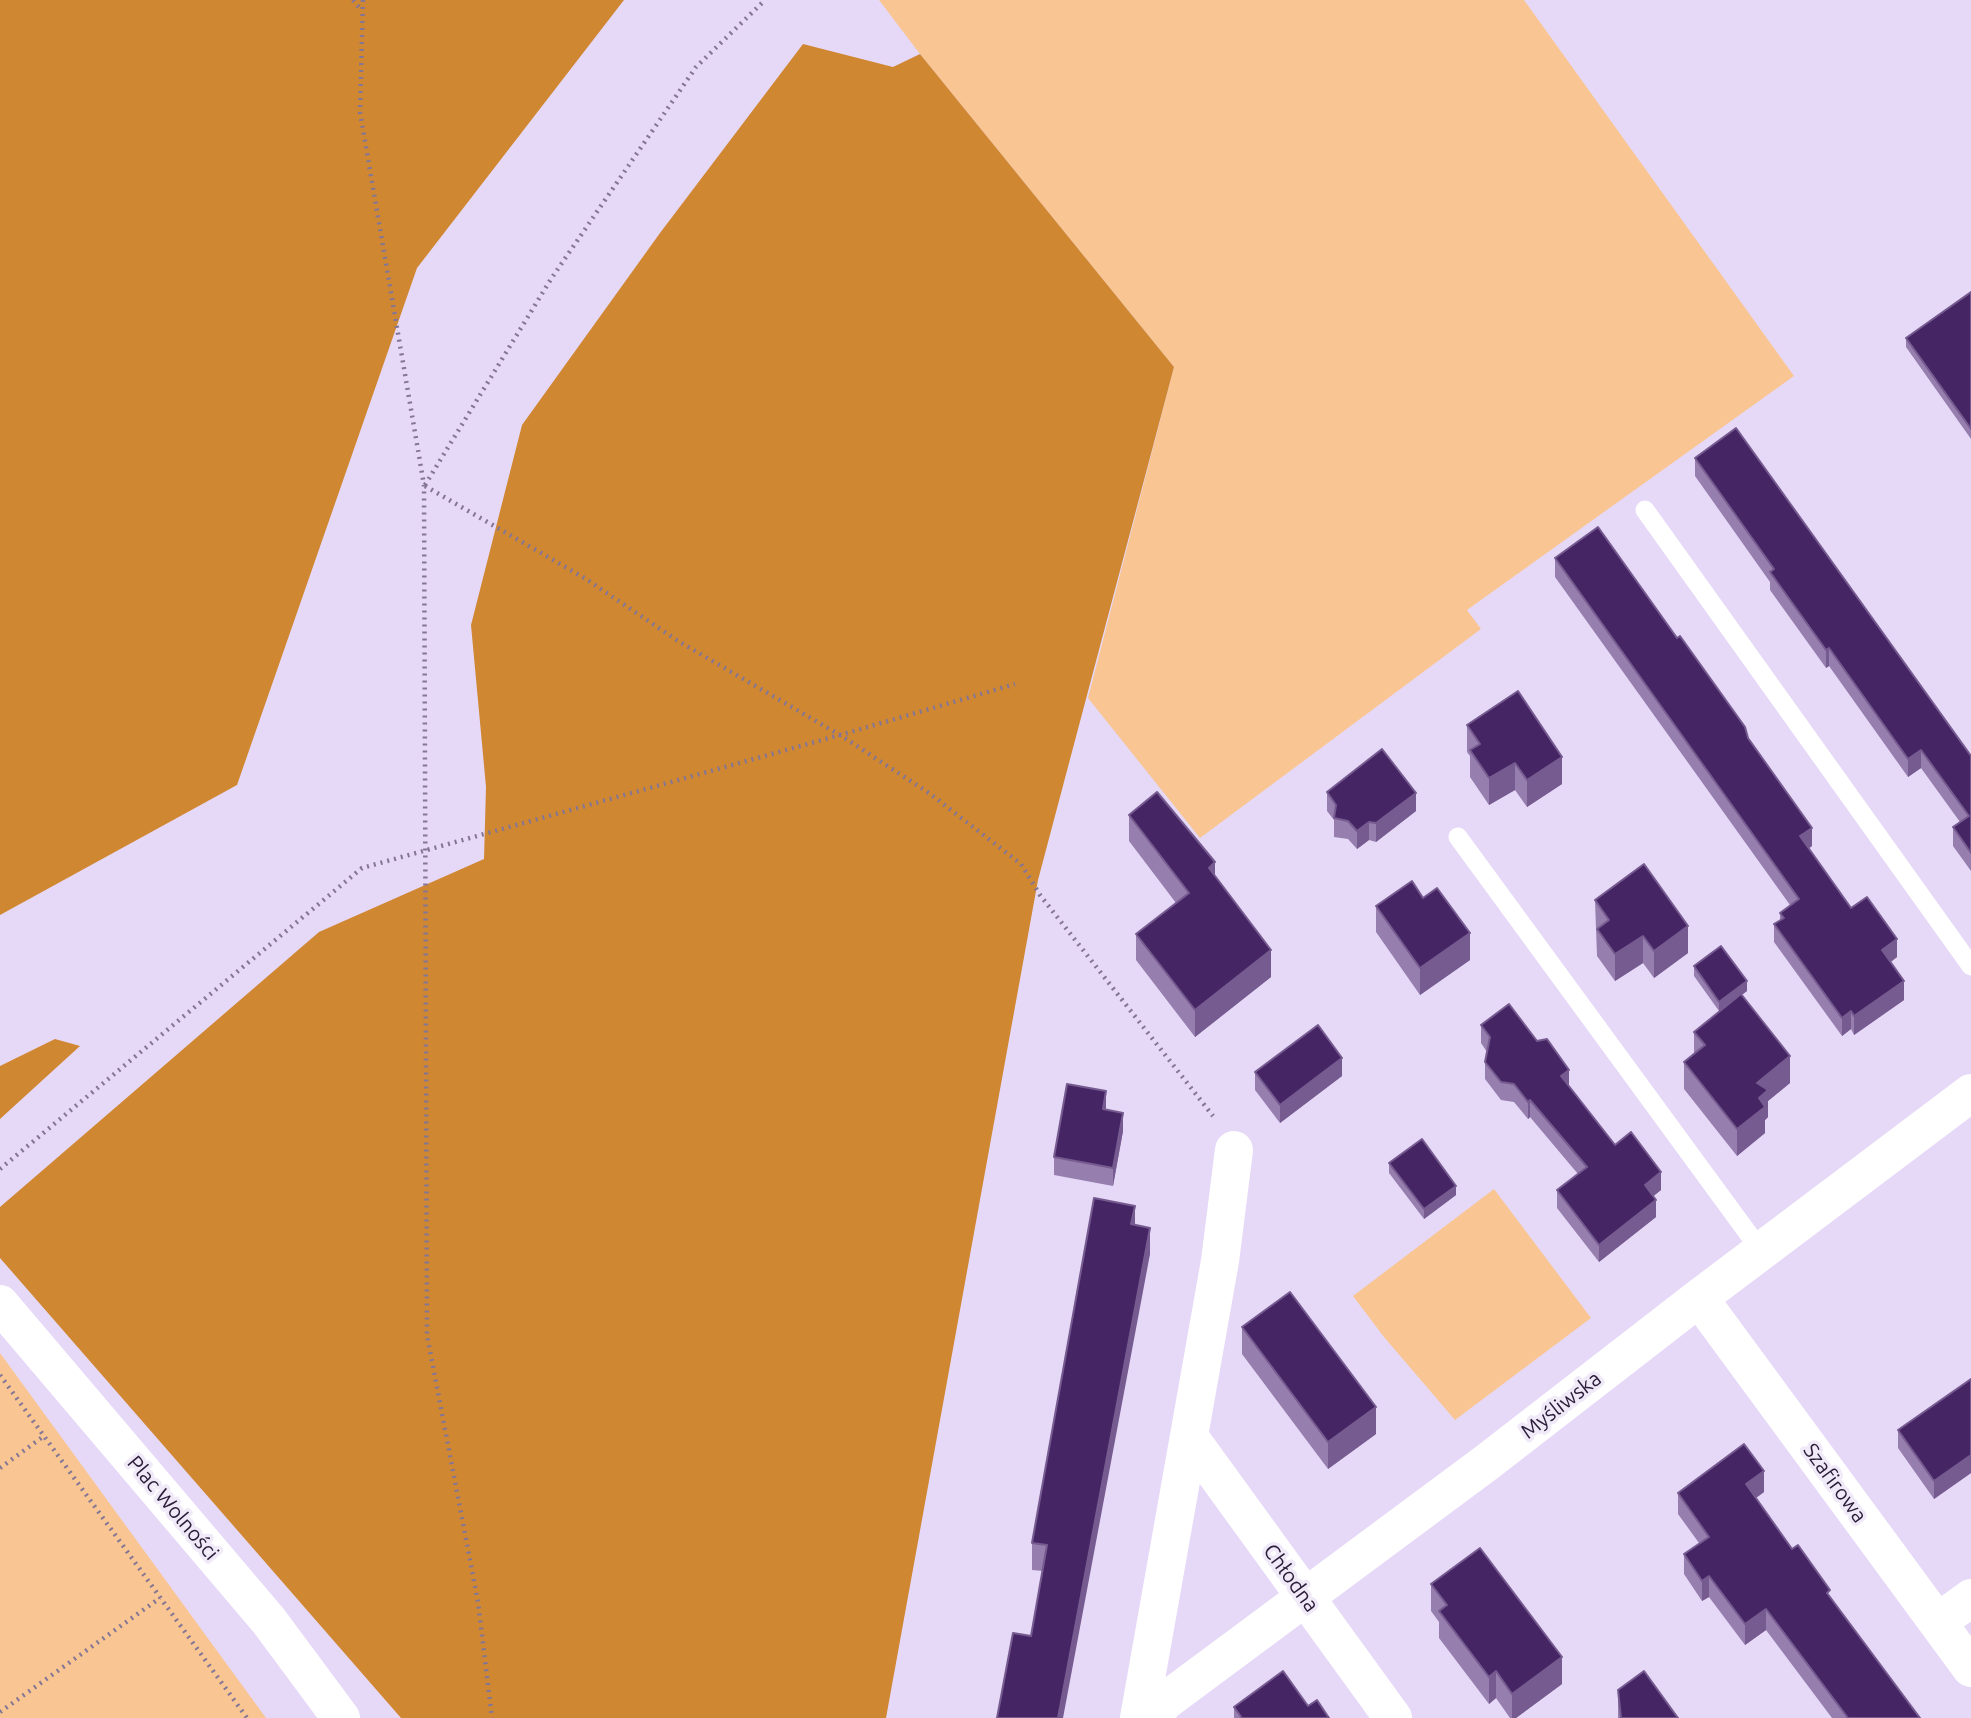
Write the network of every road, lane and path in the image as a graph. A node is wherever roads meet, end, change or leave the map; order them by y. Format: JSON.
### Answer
{"nodes":[{"id":1,"x":353,"y":0,"type":"edge"},
{"id":2,"x":363,"y":0,"type":"edge"},
{"id":3,"x":765,"y":0,"type":"edge"},
{"id":4,"x":361,"y":10,"type":"junction"},
{"id":5,"x":424,"y":485,"type":"junction"},
{"id":6,"x":1645,"y":510,"type":"dead end"},
{"id":7,"x":1015,"y":684,"type":"dead end"},
{"id":8,"x":841,"y":735,"type":"junction"},
{"id":9,"x":1458,"y":837,"type":"dead end"},
{"id":10,"x":425,"y":849,"type":"junction"},
{"id":11,"x":1971,"y":966,"type":"edge"},
{"id":12,"x":1971,"y":1093,"type":"edge"},
{"id":13,"x":1234,"y":1150,"type":"joint"},
{"id":14,"x":0,"y":1169,"type":"edge"},
{"id":15,"x":1761,"y":1251,"type":"junction"},
{"id":16,"x":1699,"y":1297,"type":"junction"},
{"id":17,"x":0,"y":1304,"type":"edge"},
{"id":18,"x":0,"y":1375,"type":"edge"},
{"id":19,"x":44,"y":1436,"type":"junction"},
{"id":20,"x":1190,"y":1438,"type":"junction"},
{"id":21,"x":0,"y":1468,"type":"edge"},
{"id":22,"x":1305,"y":1597,"type":"junction"},
{"id":23,"x":160,"y":1598,"type":"junction"},
{"id":24,"x":1971,"y":1598,"type":"edge"},
{"id":25,"x":1938,"y":1622,"type":"junction"},
{"id":26,"x":1971,"y":1668,"type":"edge"},
{"id":27,"x":0,"y":1713,"type":"edge"},
{"id":28,"x":247,"y":1718,"type":"edge"},
{"id":29,"x":341,"y":1718,"type":"edge"},
{"id":30,"x":492,"y":1718,"type":"edge"},
{"id":31,"x":1139,"y":1718,"type":"edge"},
{"id":32,"x":1152,"y":1718,"type":"edge"},
{"id":33,"x":1392,"y":1718,"type":"edge"}],
"edges":[{"from":1,"to":4,"type":"path"},
{"from":2,"to":4,"type":"path"},
{"from":3,"to":5,"type":"path"},
{"from":4,"to":5,"type":"path"},
{"from":5,"to":8,"type":"path"},
{"from":5,"to":10,"type":"path"},
{"from":6,"to":11,"type":"lane"},
{"from":7,"to":8,"type":"path"},
{"from":8,"to":10,"type":"path"},
{"from":8,"to":13,"type":"path"},
{"from":9,"to":15,"type":"lane"},
{"from":10,"to":14,"type":"path"},
{"from":10,"to":30,"type":"path"},
{"from":12,"to":15,"type":"street","name":"Myśliwska"},
{"from":13,"to":20,"type":"street"},
{"from":15,"to":16,"type":"street","name":"Myśliwska"},
{"from":16,"to":22,"type":"street","name":"Myśliwska"},
{"from":16,"to":25,"type":"street","name":"Szafirowa"},
{"from":17,"to":29,"type":"street","name":"Plac Wolności"},
{"from":18,"to":19,"type":"path"},
{"from":19,"to":21,"type":"path"},
{"from":19,"to":23,"type":"path"},
{"from":20,"to":22,"type":"street","name":"Chłodna"},
{"from":20,"to":31,"type":"street"},
{"from":22,"to":32,"type":"street","name":"Myśliwska"},
{"from":22,"to":33,"type":"street","name":"Chłodna"},
{"from":23,"to":27,"type":"path"},
{"from":23,"to":28,"type":"path"},
{"from":24,"to":25,"type":"street"},
{"from":25,"to":26,"type":"street","name":"Szafirowa"}]}
